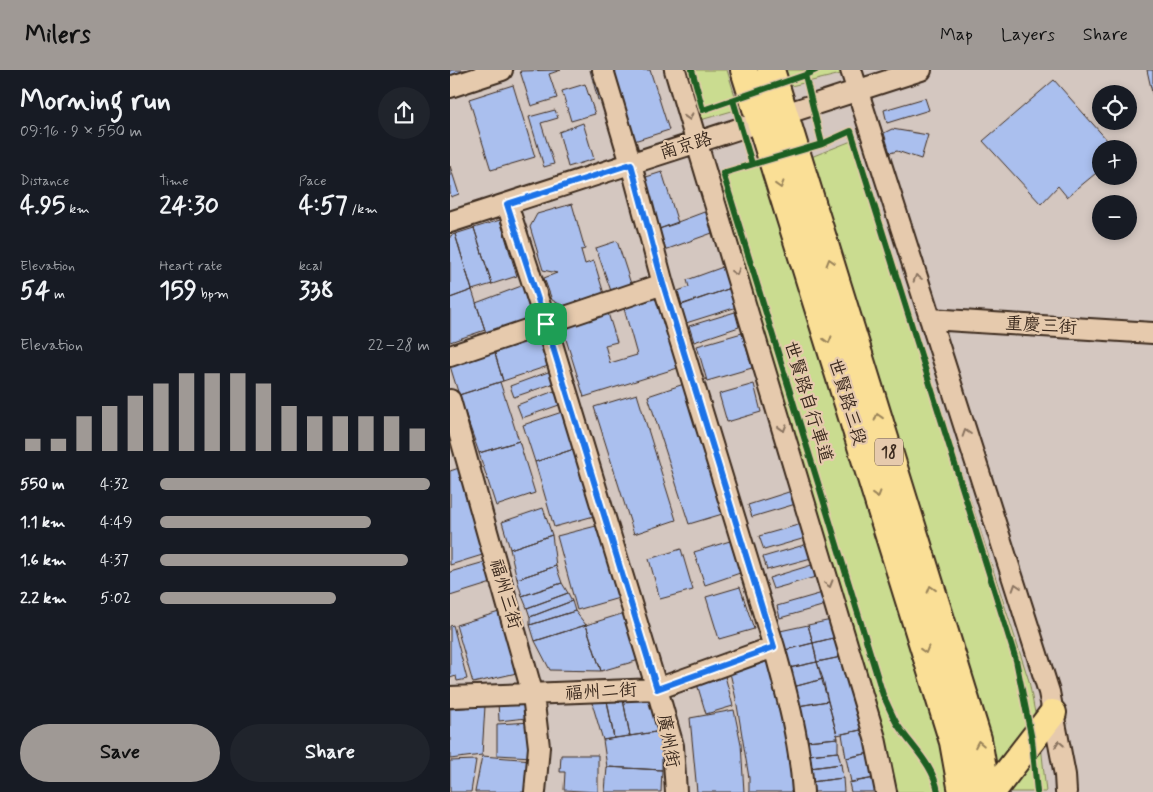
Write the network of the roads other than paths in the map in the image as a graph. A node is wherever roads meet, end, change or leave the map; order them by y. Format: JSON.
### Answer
{"nodes":[{"id":1,"x":502,"y":70,"type":"edge"},
{"id":2,"x":603,"y":70,"type":"edge"},
{"id":3,"x":675,"y":70,"type":"edge"},
{"id":4,"x":744,"y":70,"type":"edge"},
{"id":5,"x":771,"y":70,"type":"edge"},
{"id":6,"x":851,"y":70,"type":"edge"},
{"id":7,"x":921,"y":70,"type":"edge"},
{"id":8,"x":450,"y":87,"type":"edge"},
{"id":9,"x":857,"y":90,"type":"junction"},
{"id":10,"x":772,"y":118,"type":"junction"},
{"id":11,"x":697,"y":142,"type":"junction"},
{"id":12,"x":631,"y":164,"type":"junction"},
{"id":13,"x":507,"y":204,"type":"junction"},
{"id":14,"x":450,"y":222,"type":"edge"},
{"id":15,"x":663,"y":284,"type":"junction"},
{"id":16,"x":930,"y":319,"type":"junction"},
{"id":17,"x":546,"y":324,"type":"junction"},
{"id":18,"x":1153,"y":333,"type":"edge"},
{"id":19,"x":450,"y":356,"type":"edge"},
{"id":20,"x":450,"y":400,"type":"edge"},
{"id":21,"x":774,"y":647,"type":"junction"},
{"id":22,"x":657,"y":689,"type":"junction"},
{"id":23,"x":533,"y":695,"type":"junction"},
{"id":24,"x":450,"y":697,"type":"edge"},
{"id":25,"x":1053,"y":713,"type":"junction"},
{"id":26,"x":535,"y":792,"type":"edge"},
{"id":27,"x":676,"y":792,"type":"edge"},
{"id":28,"x":803,"y":792,"type":"edge"},
{"id":29,"x":886,"y":792,"type":"edge"},
{"id":30,"x":962,"y":792,"type":"edge"},
{"id":31,"x":987,"y":792,"type":"edge"},
{"id":32,"x":992,"y":792,"type":"edge"},
{"id":33,"x":1066,"y":792,"type":"edge"}],
"edges":[{"from":1,"to":8,"type":"street"},
{"from":2,"to":12,"type":"street"},
{"from":3,"to":11,"type":"street","one_way":true},
{"from":4,"to":10,"type":"main road","name":"世賢路三段","number":"18"},
{"from":5,"to":10,"type":"main road","name":"世賢路三段","number":"18"},
{"from":6,"to":9,"type":"street"},
{"from":7,"to":9,"type":"street","name":"南京路"},
{"from":9,"to":10,"type":"street","name":"南京路"},
{"from":16,"to":9,"type":"street","one_way":true},
{"from":10,"to":11,"type":"street","name":"南京路"},
{"from":10,"to":30,"type":"main road","name":"世賢路三段","number":"18","one_way":true},
{"from":31,"to":10,"type":"main road","name":"世賢路三段","number":"18","one_way":true},
{"from":11,"to":12,"type":"street","name":"南京路"},
{"from":11,"to":29,"type":"street","one_way":true},
{"from":12,"to":13,"type":"street","name":"南京路"},
{"from":12,"to":15,"type":"street"},
{"from":13,"to":14,"type":"street","name":"南京路"},
{"from":13,"to":17,"type":"street","name":"廣州街"},
{"from":15,"to":17,"type":"street"},
{"from":15,"to":21,"type":"street"},
{"from":16,"to":18,"type":"street","name":"重慶三街"},
{"from":25,"to":16,"type":"street","one_way":true},
{"from":17,"to":19,"type":"street"},
{"from":17,"to":22,"type":"street","name":"廣州街"},
{"from":20,"to":23,"type":"street","name":"福州三街"},
{"from":21,"to":22,"type":"street","name":"福州二街"},
{"from":21,"to":28,"type":"street"},
{"from":22,"to":23,"type":"street","name":"福州二街"},
{"from":22,"to":27,"type":"street","name":"廣州街"},
{"from":23,"to":24,"type":"street","name":"福州二街"},
{"from":23,"to":26,"type":"street","name":"福州三街"},
{"from":25,"to":32,"type":"main road"},
{"from":33,"to":25,"type":"street","one_way":true}]}
